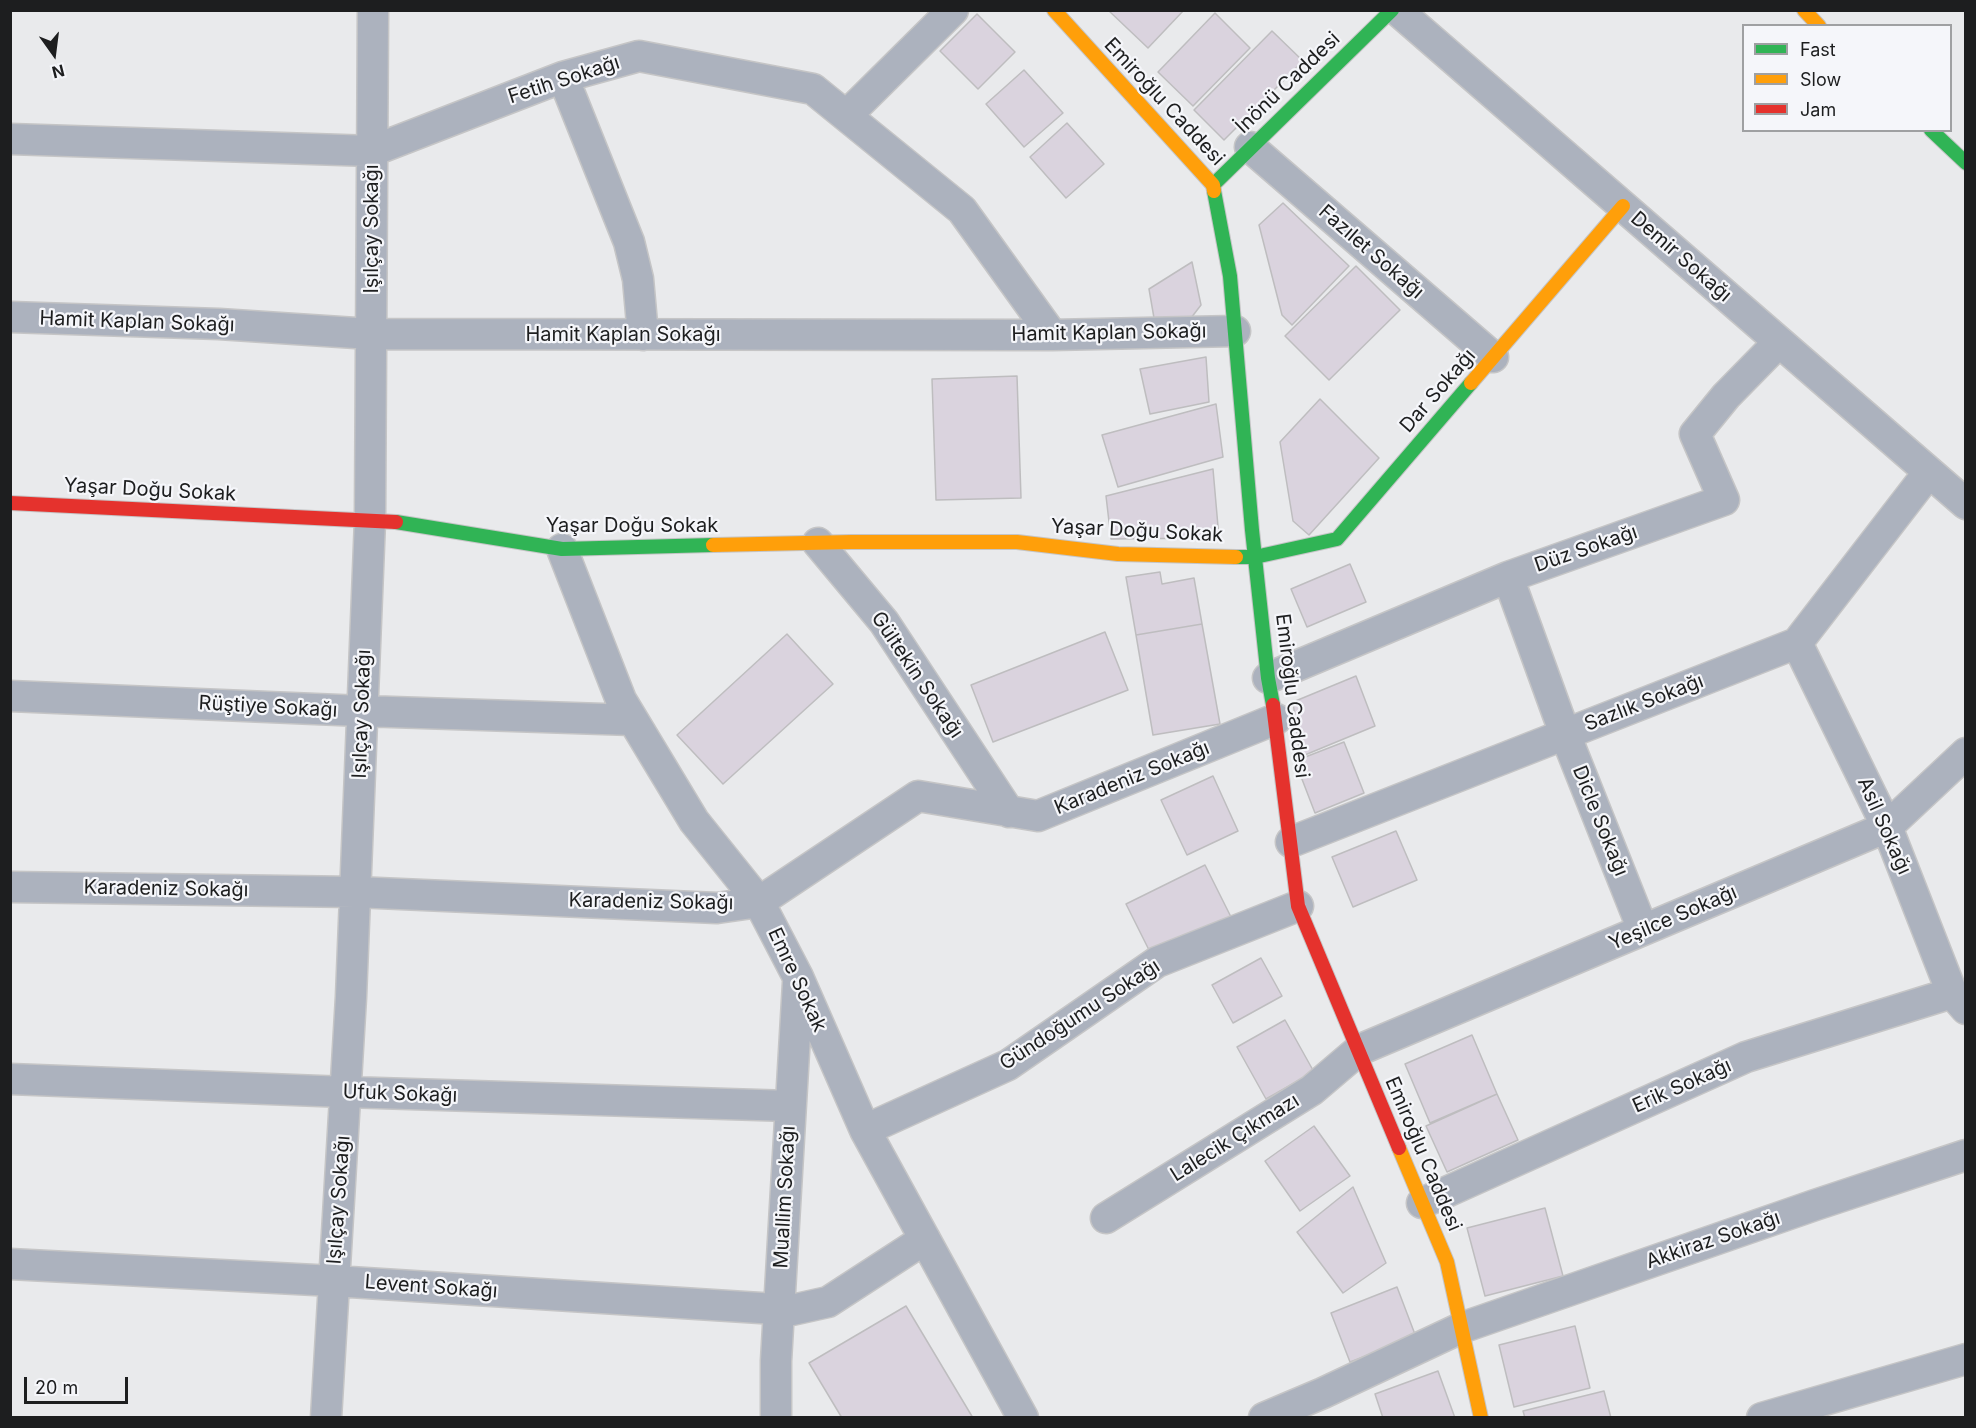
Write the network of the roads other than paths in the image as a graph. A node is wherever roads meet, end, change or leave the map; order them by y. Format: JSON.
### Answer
{"nodes":[{"id":1,"x":373,"y":10,"type":"edge"},
{"id":2,"x":953,"y":10,"type":"edge"},
{"id":3,"x":1054,"y":10,"type":"edge"},
{"id":4,"x":1392,"y":10,"type":"edge"},
{"id":5,"x":1397,"y":10,"type":"edge"},
{"id":6,"x":1804,"y":10,"type":"edge"},
{"id":7,"x":1817,"y":24,"type":"edge"},
{"id":8,"x":562,"y":77,"type":"junction"},
{"id":9,"x":847,"y":115,"type":"junction"},
{"id":10,"x":1933,"y":132,"type":"edge"},
{"id":11,"x":10,"y":139,"type":"edge"},
{"id":12,"x":1250,"y":147,"type":"junction"},
{"id":13,"x":372,"y":151,"type":"junction"},
{"id":14,"x":1965,"y":163,"type":"edge"},
{"id":15,"x":1213,"y":185,"type":"junction"},
{"id":16,"x":1623,"y":206,"type":"junction"},
{"id":17,"x":10,"y":317,"type":"edge"},
{"id":18,"x":1235,"y":331,"type":"junction"},
{"id":19,"x":371,"y":334,"type":"junction"},
{"id":20,"x":1052,"y":334,"type":"junction"},
{"id":21,"x":643,"y":335,"type":"junction"},
{"id":22,"x":1779,"y":342,"type":"junction"},
{"id":23,"x":1493,"y":357,"type":"junction"},
{"id":24,"x":1929,"y":472,"type":"junction"},
{"id":25,"x":10,"y":503,"type":"edge"},
{"id":26,"x":1965,"y":504,"type":"edge"},
{"id":27,"x":370,"y":520,"type":"junction"},
{"id":28,"x":818,"y":543,"type":"junction"},
{"id":29,"x":562,"y":549,"type":"junction"},
{"id":30,"x":1256,"y":557,"type":"junction"},
{"id":31,"x":1508,"y":577,"type":"junction"},
{"id":32,"x":1797,"y":643,"type":"junction"},
{"id":33,"x":1268,"y":678,"type":"junction"},
{"id":34,"x":10,"y":696,"type":"edge"},
{"id":35,"x":362,"y":711,"type":"junction"},
{"id":36,"x":1275,"y":718,"type":"junction"},
{"id":37,"x":633,"y":720,"type":"junction"},
{"id":38,"x":1565,"y":734,"type":"junction"},
{"id":39,"x":1960,"y":768,"type":"edge"},
{"id":40,"x":1009,"y":812,"type":"junction"},
{"id":41,"x":1887,"y":827,"type":"junction"},
{"id":42,"x":1291,"y":842,"type":"junction"},
{"id":43,"x":10,"y":887,"type":"edge"},
{"id":44,"x":355,"y":892,"type":"junction"},
{"id":45,"x":759,"y":902,"type":"junction"},
{"id":46,"x":1298,"y":906,"type":"junction"},
{"id":47,"x":1643,"y":930,"type":"junction"},
{"id":48,"x":798,"y":977,"type":"junction"},
{"id":49,"x":1959,"y":1001,"type":"edge"},
{"id":50,"x":1359,"y":1050,"type":"junction"},
{"id":51,"x":10,"y":1079,"type":"edge"},
{"id":52,"x":346,"y":1092,"type":"junction"},
{"id":53,"x":790,"y":1106,"type":"junction"},
{"id":54,"x":865,"y":1130,"type":"junction"},
{"id":55,"x":1965,"y":1155,"type":"edge"},
{"id":56,"x":1422,"y":1203,"type":"junction"},
{"id":57,"x":1106,"y":1218,"type":"dead end"},
{"id":58,"x":925,"y":1239,"type":"junction"},
{"id":59,"x":10,"y":1264,"type":"edge"},
{"id":60,"x":334,"y":1281,"type":"junction"},
{"id":61,"x":780,"y":1309,"type":"junction"},
{"id":62,"x":1461,"y":1328,"type":"junction"},
{"id":63,"x":1965,"y":1359,"type":"edge"},
{"id":64,"x":326,"y":1418,"type":"edge"},
{"id":65,"x":776,"y":1418,"type":"edge"},
{"id":66,"x":1023,"y":1418,"type":"edge"},
{"id":67,"x":1264,"y":1418,"type":"edge"},
{"id":68,"x":1481,"y":1418,"type":"edge"},
{"id":69,"x":1762,"y":1418,"type":"edge"}],
"edges":[{"from":1,"to":13,"type":"street","name":"Işılçay Sokağı"},
{"from":2,"to":9,"type":"street"},
{"from":3,"to":15,"type":"street","name":"Emiroğlu Caddesi"},
{"from":4,"to":12,"type":"street","name":"İnönü Caddesi"},
{"from":5,"to":16,"type":"street","name":"Demir Sokağı"},
{"from":6,"to":7,"type":"street"},
{"from":8,"to":9,"type":"street","name":"Fetih Sokağı"},
{"from":8,"to":13,"type":"street","name":"Fetih Sokağı"},
{"from":8,"to":21,"type":"street"},
{"from":9,"to":20,"type":"street","name":"Fetih Sokağı"},
{"from":10,"to":14,"type":"street"},
{"from":11,"to":13,"type":"street","name":"Fetih Sokağı"},
{"from":12,"to":15,"type":"street","name":"İnönü Caddesi"},
{"from":12,"to":23,"type":"street","name":"Fazılet Sokağı"},
{"from":13,"to":19,"type":"street","name":"Işılçay Sokağı"},
{"from":15,"to":18,"type":"street","name":"Emiroğlu Caddesi"},
{"from":16,"to":22,"type":"street","name":"Demir Sokağı"},
{"from":16,"to":23,"type":"street","name":"Dar Sokağı"},
{"from":17,"to":19,"type":"street","name":"Hamit Kaplan Sokağı"},
{"from":18,"to":20,"type":"street","name":"Hamit Kaplan Sokağı"},
{"from":18,"to":30,"type":"street","name":"Emiroğlu Caddesi"},
{"from":19,"to":21,"type":"street","name":"Hamit Kaplan Sokağı"},
{"from":19,"to":27,"type":"street","name":"Işılçay Sokağı"},
{"from":20,"to":21,"type":"street","name":"Hamit Kaplan Sokağı"},
{"from":22,"to":24,"type":"street","name":"Demir Sokağı"},
{"from":22,"to":31,"type":"street","name":"Düz Sokağı"},
{"from":23,"to":30,"type":"street","name":"Dar Sokağı"},
{"from":24,"to":26,"type":"street","name":"Demir Sokağı"},
{"from":24,"to":32,"type":"street"},
{"from":25,"to":27,"type":"street","name":"Yaşar Doğu Sokak"},
{"from":27,"to":29,"type":"street","name":"Yaşar Doğu Sokak"},
{"from":27,"to":35,"type":"street","name":"Işılçay Sokağı"},
{"from":28,"to":29,"type":"street","name":"Yaşar Doğu Sokak"},
{"from":28,"to":30,"type":"street","name":"Yaşar Doğu Sokak"},
{"from":28,"to":40,"type":"street","name":"Gültekin Sokağı"},
{"from":29,"to":37,"type":"street","name":"Emre Sokak"},
{"from":30,"to":33,"type":"street","name":"Emiroğlu Caddesi"},
{"from":31,"to":33,"type":"street","name":"Düz Sokağı"},
{"from":31,"to":38,"type":"street","name":"Dicle Sokağı"},
{"from":32,"to":38,"type":"street","name":"Sazlık Sokağı"},
{"from":32,"to":41,"type":"street","name":"Asil Sokağı"},
{"from":33,"to":36,"type":"street","name":"Emiroğlu Caddesi"},
{"from":34,"to":35,"type":"street","name":"Rüştiye Sokağı"},
{"from":35,"to":37,"type":"street","name":"Rüştiye Sokağı"},
{"from":35,"to":44,"type":"street","name":"Işılçay Sokağı"},
{"from":36,"to":40,"type":"street","name":"Karadeniz Sokağı"},
{"from":36,"to":42,"type":"street","name":"Emiroğlu Caddesi"},
{"from":37,"to":45,"type":"street","name":"Emre Sokak"},
{"from":38,"to":42,"type":"street","name":"Sazlık Sokağı"},
{"from":38,"to":47,"type":"street","name":"Dicle Sokağı"},
{"from":39,"to":41,"type":"street","name":"Yeşilce Sokağı"},
{"from":40,"to":45,"type":"street","name":"Karadeniz Sokağı"},
{"from":41,"to":47,"type":"street","name":"Yeşilce Sokağı"},
{"from":41,"to":49,"type":"street","name":"Asil Sokağı"},
{"from":42,"to":46,"type":"street","name":"Emiroğlu Caddesi"},
{"from":43,"to":44,"type":"street","name":"Karadeniz Sokağı"},
{"from":44,"to":45,"type":"street","name":"Karadeniz Sokağı"},
{"from":44,"to":52,"type":"street","name":"Işılçay Sokağı"},
{"from":45,"to":48,"type":"street","name":"Emre Sokak"},
{"from":46,"to":50,"type":"street","name":"Emiroğlu Caddesi"},
{"from":46,"to":54,"type":"street","name":"Gündoğumu Sokağı"},
{"from":47,"to":50,"type":"street","name":"Yeşilce Sokağı"},
{"from":48,"to":53,"type":"street","name":"Muallim Sokağı"},
{"from":48,"to":54,"type":"street","name":"Emre Sokak"},
{"from":49,"to":56,"type":"street","name":"Erik Sokağı"},
{"from":50,"to":56,"type":"street","name":"Emiroğlu Caddesi"},
{"from":50,"to":57,"type":"street","name":"Lalecik Çıkmazı"},
{"from":51,"to":52,"type":"street","name":"Ufuk Sokağı"},
{"from":52,"to":53,"type":"street","name":"Ufuk Sokağı"},
{"from":52,"to":60,"type":"street","name":"Işılçay Sokağı"},
{"from":53,"to":61,"type":"street","name":"Muallim Sokağı"},
{"from":54,"to":58,"type":"street","name":"Emre Sokak"},
{"from":55,"to":62,"type":"street","name":"Akkiraz Sokağı"},
{"from":56,"to":62,"type":"street","name":"Emiroğlu Caddesi"},
{"from":58,"to":61,"type":"street","name":"Levent Sokağı"},
{"from":58,"to":66,"type":"street","name":"Emre Sokak"},
{"from":59,"to":60,"type":"street","name":"Levent Sokağı"},
{"from":60,"to":61,"type":"street","name":"Levent Sokağı"},
{"from":60,"to":64,"type":"street","name":"Işılçay Sokağı"},
{"from":61,"to":65,"type":"street","name":"Muallim Sokağı"},
{"from":62,"to":67,"type":"street","name":"Akkiraz Sokağı"},
{"from":62,"to":68,"type":"street","name":"Emiroğlu Caddesi"},
{"from":63,"to":69,"type":"street"}]}
